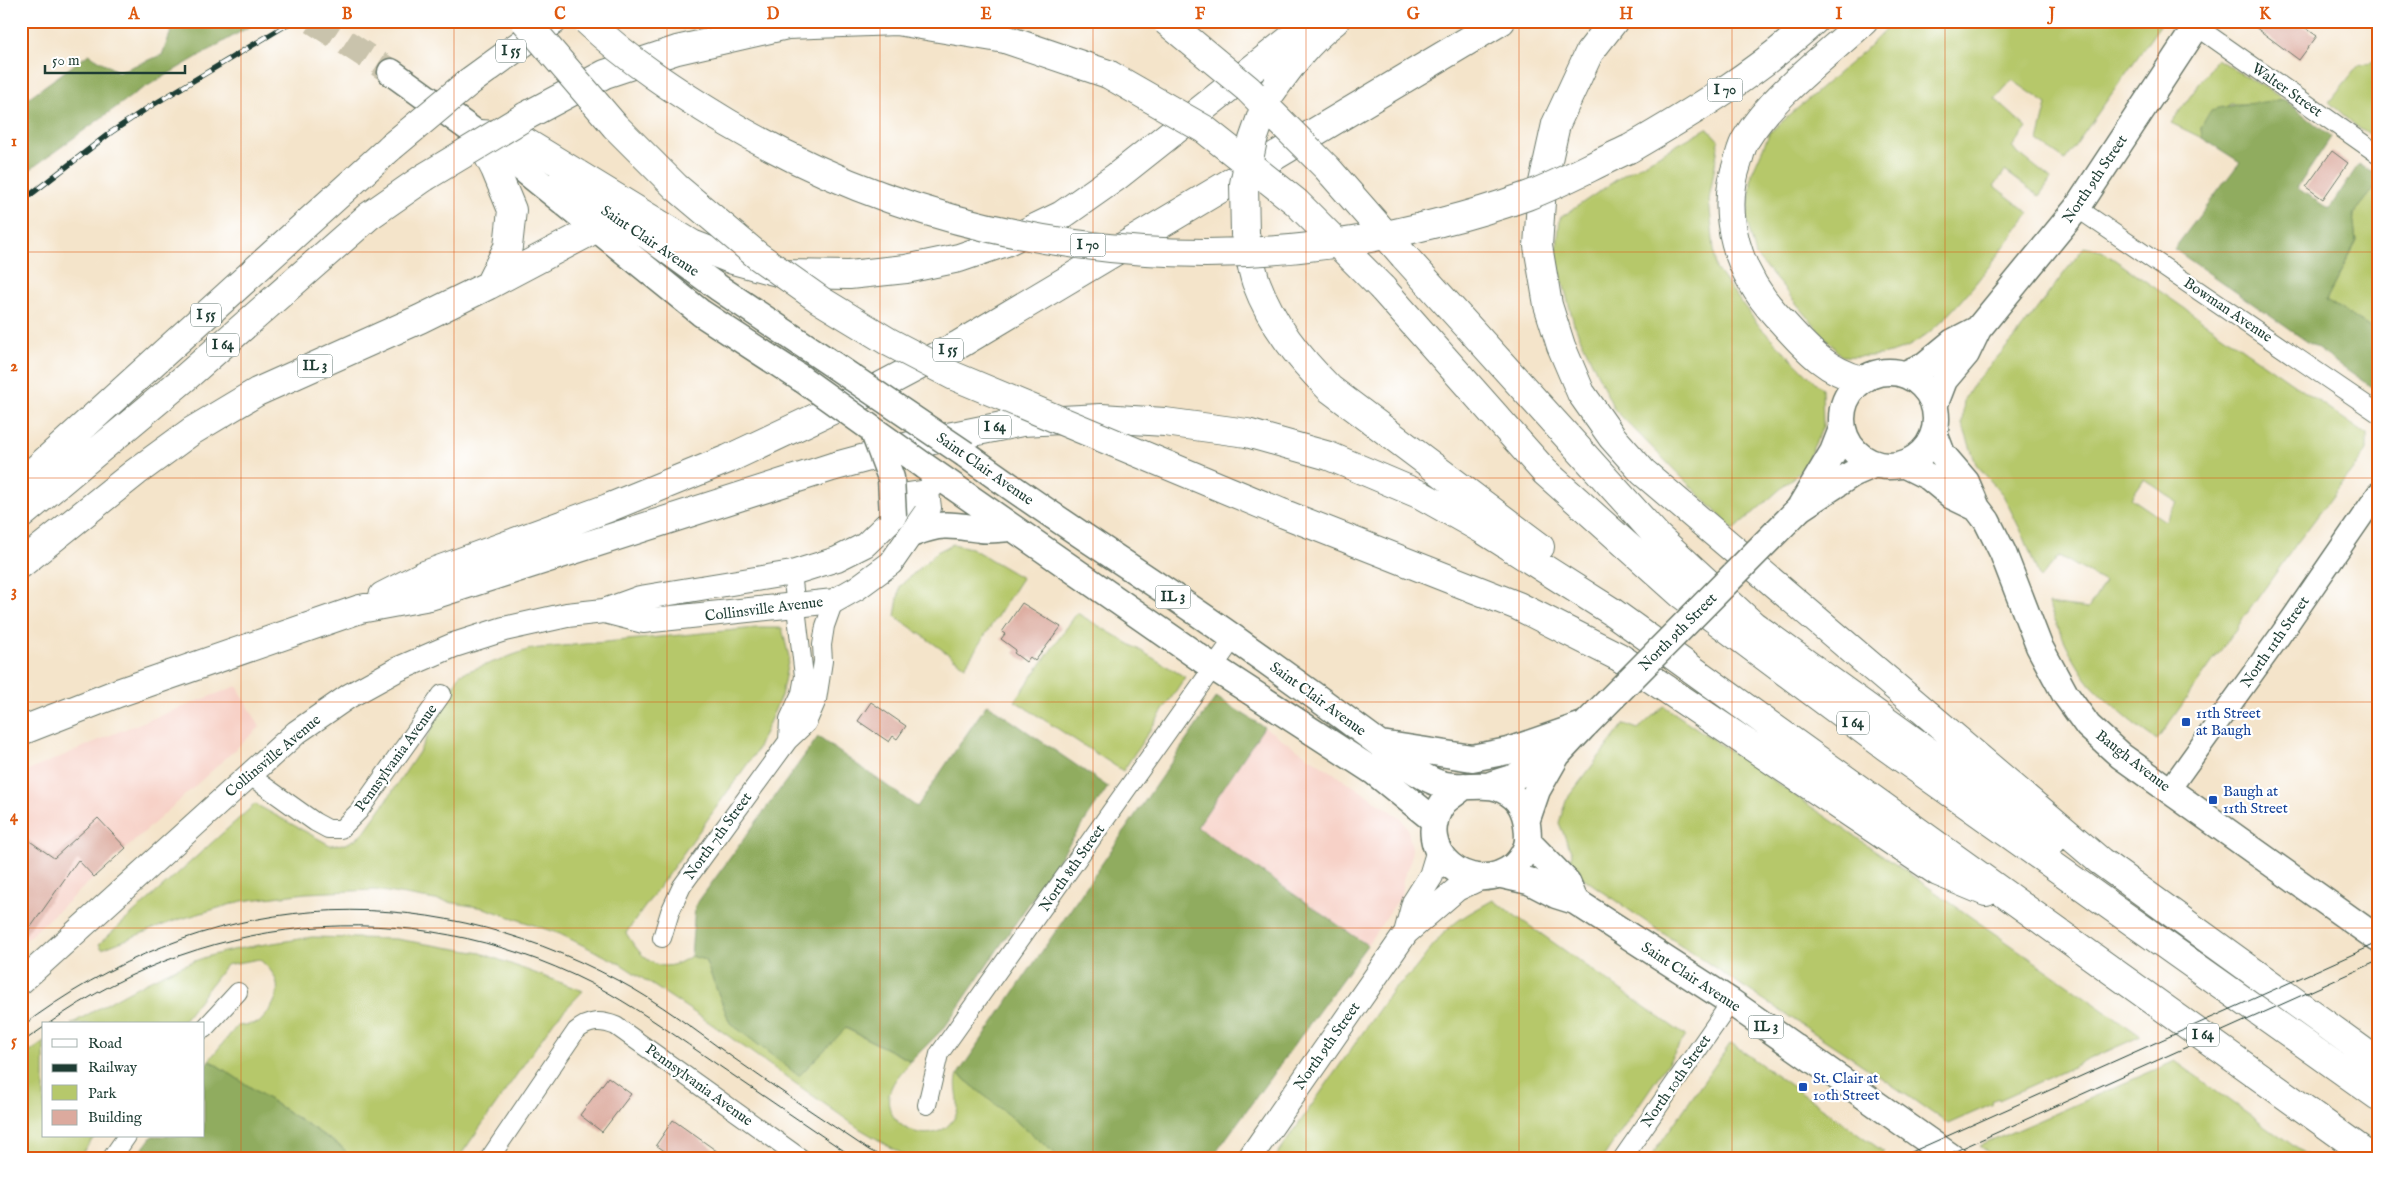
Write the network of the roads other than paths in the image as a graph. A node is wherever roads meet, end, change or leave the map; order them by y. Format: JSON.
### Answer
{"nodes":[{"id":1,"x":525,"y":21,"type":"edge"},
{"id":2,"x":553,"y":21,"type":"edge"},
{"id":3,"x":587,"y":21,"type":"edge"},
{"id":4,"x":897,"y":21,"type":"edge"},
{"id":5,"x":1166,"y":21,"type":"edge"},
{"id":6,"x":1313,"y":21,"type":"edge"},
{"id":7,"x":1335,"y":21,"type":"edge"},
{"id":8,"x":1501,"y":21,"type":"edge"},
{"id":9,"x":1614,"y":21,"type":"edge"},
{"id":10,"x":1814,"y":21,"type":"edge"},
{"id":11,"x":1864,"y":21,"type":"edge"},
{"id":12,"x":2198,"y":24,"type":"edge"},
{"id":13,"x":391,"y":72,"type":"tunnel mouth"},
{"id":14,"x":477,"y":134,"type":"junction"},
{"id":15,"x":502,"y":152,"type":"junction"},
{"id":16,"x":2378,"y":154,"type":"edge"},
{"id":17,"x":2077,"y":208,"type":"junction"},
{"id":18,"x":631,"y":224,"type":"junction"},
{"id":19,"x":595,"y":229,"type":"junction"},
{"id":20,"x":489,"y":285,"type":"junction"},
{"id":21,"x":1978,"y":328,"type":"junction"},
{"id":22,"x":1905,"y":374,"type":"junction"},
{"id":23,"x":1862,"y":380,"type":"junction"},
{"id":24,"x":1934,"y":406,"type":"junction"},
{"id":25,"x":2378,"y":413,"type":"edge"},
{"id":26,"x":921,"y":426,"type":"junction"},
{"id":27,"x":1842,"y":429,"type":"junction"},
{"id":28,"x":872,"y":430,"type":"junction"},
{"id":29,"x":1934,"y":433,"type":"junction"},
{"id":30,"x":1875,"y":464,"type":"junction"},
{"id":31,"x":1903,"y":464,"type":"junction"},
{"id":32,"x":932,"y":474,"type":"junction"},
{"id":33,"x":21,"y":484,"type":"edge"},
{"id":34,"x":1016,"y":492,"type":"junction"},
{"id":35,"x":2378,"y":493,"type":"edge"},
{"id":36,"x":1977,"y":508,"type":"junction"},
{"id":37,"x":1800,"y":509,"type":"junction"},
{"id":38,"x":21,"y":515,"type":"edge"},
{"id":39,"x":893,"y":516,"type":"junction"},
{"id":40,"x":1012,"y":528,"type":"junction"},
{"id":41,"x":914,"y":533,"type":"junction"},
{"id":42,"x":21,"y":564,"type":"edge"},
{"id":43,"x":792,"y":573,"type":"junction"},
{"id":44,"x":834,"y":601,"type":"junction"},
{"id":45,"x":796,"y":606,"type":"junction"},
{"id":46,"x":360,"y":609,"type":"junction"},
{"id":47,"x":604,"y":611,"type":"junction"},
{"id":48,"x":1611,"y":611,"type":"junction"},
{"id":49,"x":1234,"y":638,"type":"junction"},
{"id":50,"x":1213,"y":667,"type":"junction"},
{"id":51,"x":442,"y":694,"type":"dead end"},
{"id":52,"x":1586,"y":724,"type":"junction"},
{"id":53,"x":21,"y":731,"type":"edge"},
{"id":54,"x":788,"y":741,"type":"junction"},
{"id":55,"x":1380,"y":744,"type":"junction"},
{"id":56,"x":1557,"y":755,"type":"junction"},
{"id":57,"x":249,"y":774,"type":"junction"},
{"id":58,"x":1493,"y":784,"type":"junction"},
{"id":59,"x":1464,"y":786,"type":"junction"},
{"id":60,"x":2169,"y":790,"type":"junction"},
{"id":61,"x":1435,"y":821,"type":"junction"},
{"id":62,"x":1527,"y":831,"type":"junction"},
{"id":63,"x":1438,"y":853,"type":"junction"},
{"id":64,"x":1490,"y":877,"type":"junction"},
{"id":65,"x":1575,"y":901,"type":"junction"},
{"id":66,"x":2032,"y":912,"type":"junction"},
{"id":67,"x":1406,"y":933,"type":"junction"},
{"id":68,"x":662,"y":938,"type":"dead end"},
{"id":69,"x":2378,"y":939,"type":"edge"},
{"id":70,"x":21,"y":982,"type":"edge"},
{"id":71,"x":238,"y":992,"type":"dead end"},
{"id":72,"x":1731,"y":1002,"type":"junction"},
{"id":73,"x":205,"y":1028,"type":"edge"},
{"id":74,"x":2378,"y":1062,"type":"edge"},
{"id":75,"x":2378,"y":1084,"type":"edge"},
{"id":76,"x":2378,"y":1096,"type":"edge"},
{"id":77,"x":927,"y":1105,"type":"dead end"},
{"id":78,"x":126,"y":1138,"type":"edge"},
{"id":79,"x":111,"y":1159,"type":"edge"},
{"id":80,"x":489,"y":1159,"type":"edge"},
{"id":81,"x":802,"y":1159,"type":"edge"},
{"id":82,"x":1249,"y":1159,"type":"edge"},
{"id":83,"x":1622,"y":1159,"type":"edge"},
{"id":84,"x":1954,"y":1159,"type":"edge"},
{"id":85,"x":2374,"y":1159,"type":"edge"}],
"edges":[{"from":1,"to":66,"type":"highway","bridge":true},
{"from":2,"to":33,"type":"highway","number":"I 55","bridge":true},
{"from":3,"to":10,"type":"highway","number":"I 70","bridge":true},
{"from":4,"to":38,"type":"highway","number":"I 64","bridge":true},
{"from":4,"to":76,"type":"highway","number":"I 64","bridge":true},
{"from":5,"to":75,"type":"highway","bridge":true},
{"from":6,"to":14,"type":"highway"},
{"from":7,"to":48,"type":"highway","bridge":true},
{"from":8,"to":46,"type":"highway","number":"I 55"},
{"from":9,"to":74,"type":"highway"},
{"from":11,"to":23,"type":"highway"},
{"from":12,"to":16,"type":"street","name":"Walter Street"},
{"from":12,"to":17,"type":"main road","name":"North 9th Street"},
{"from":13,"to":14,"type":"main road","name":"Saint Clair Avenue","number":"IL 3"},
{"from":14,"to":15,"type":"main road","name":"Saint Clair Avenue","number":"IL 3"},
{"from":14,"to":20,"type":"highway","number":"IL 3"},
{"from":15,"to":18,"type":"main road","name":"Saint Clair Avenue","number":"IL 3"},
{"from":15,"to":19,"type":"main road","name":"Saint Clair Avenue"},
{"from":17,"to":21,"type":"main road","name":"North 9th Street"},
{"from":17,"to":25,"type":"street","name":"Bowman Avenue"},
{"from":18,"to":19,"type":"highway"},
{"from":18,"to":26,"type":"main road","name":"Saint Clair Avenue","number":"IL 3","bridge":true},
{"from":19,"to":20,"type":"highway"},
{"from":19,"to":28,"type":"main road","name":"Saint Clair Avenue","bridge":true},
{"from":20,"to":42,"type":"highway","number":"IL 3"},
{"from":21,"to":22,"type":"main road","name":"North 9th Street"},
{"from":21,"to":24,"type":"main road","name":"North 9th Street"},
{"from":22,"to":23,"type":"main road"},
{"from":22,"to":24,"type":"main road"},
{"from":23,"to":27,"type":"main road"},
{"from":24,"to":29,"type":"main road"},
{"from":26,"to":32,"type":"main road"},
{"from":26,"to":34,"type":"main road","name":"Saint Clair Avenue","number":"IL 3","bridge":true},
{"from":27,"to":30,"type":"main road"},
{"from":27,"to":37,"type":"main road","name":"North 9th Street"},
{"from":28,"to":32,"type":"main road","name":"Saint Clair Avenue","bridge":true},
{"from":28,"to":39,"type":"main road","bridge":true},
{"from":29,"to":31,"type":"main road"},
{"from":29,"to":36,"type":"main road","name":"Baugh Avenue"},
{"from":30,"to":31,"type":"main road"},
{"from":30,"to":37,"type":"main road","name":"North 9th Street"},
{"from":31,"to":36,"type":"main road"},
{"from":32,"to":34,"type":"main road"},
{"from":32,"to":39,"type":"main road","name":"Collinsville Avenue"},
{"from":32,"to":40,"type":"main road","name":"Saint Clair Avenue"},
{"from":32,"to":41,"type":"main road","name":"Collinsville Avenue"},
{"from":34,"to":49,"type":"main road","name":"Saint Clair Avenue","number":"IL 3"},
{"from":35,"to":60,"type":"street","name":"North 11th Street"},
{"from":36,"to":60,"type":"main road","name":"Baugh Avenue"},
{"from":37,"to":52,"type":"main road","name":"North 9th Street","bridge":true},
{"from":39,"to":43,"type":"main road","name":"Collinsville Avenue"},
{"from":40,"to":41,"type":"main road"},
{"from":40,"to":50,"type":"main road","name":"Saint Clair Avenue"},
{"from":41,"to":44,"type":"main road","name":"Collinsville Avenue"},
{"from":43,"to":45,"type":"street"},
{"from":43,"to":47,"type":"main road","name":"Collinsville Avenue"},
{"from":44,"to":45,"type":"main road","name":"Collinsville Avenue"},
{"from":44,"to":54,"type":"street","name":"North 7th Street"},
{"from":45,"to":47,"type":"main road","name":"Collinsville Avenue"},
{"from":45,"to":54,"type":"street"},
{"from":46,"to":48,"type":"highway","number":"I 64"},
{"from":46,"to":53,"type":"highway","number":"I 55"},
{"from":47,"to":57,"type":"main road","name":"Collinsville Avenue"},
{"from":48,"to":66,"type":"highway","number":"I 64"},
{"from":49,"to":50,"type":"street","name":"North 8th Street"},
{"from":49,"to":55,"type":"main road","name":"Saint Clair Avenue","number":"IL 3"},
{"from":50,"to":61,"type":"main road","name":"Saint Clair Avenue"},
{"from":50,"to":77,"type":"street","name":"North 8th Street"},
{"from":51,"to":57,"type":"street","name":"Pennsylvania Avenue"},
{"from":52,"to":55,"type":"main road"},
{"from":52,"to":56,"type":"main road","name":"North 9th Street"},
{"from":54,"to":68,"type":"street","name":"North 7th Street"},
{"from":55,"to":59,"type":"main road","name":"Saint Clair Avenue","number":"IL 3"},
{"from":56,"to":58,"type":"main road","name":"North 9th Street"},
{"from":56,"to":62,"type":"main road","name":"North 9th Street"},
{"from":57,"to":70,"type":"main road","name":"Collinsville Avenue"},
{"from":58,"to":59,"type":"main road"},
{"from":58,"to":62,"type":"main road"},
{"from":59,"to":61,"type":"main road"},
{"from":60,"to":69,"type":"main road","name":"Baugh Avenue"},
{"from":61,"to":63,"type":"main road"},
{"from":62,"to":64,"type":"main road"},
{"from":62,"to":65,"type":"main road"},
{"from":63,"to":64,"type":"main road"},
{"from":63,"to":67,"type":"main road","name":"North 9th Street"},
{"from":64,"to":65,"type":"main road","name":"Saint Clair Avenue","number":"IL 3"},
{"from":64,"to":67,"type":"main road","name":"North 9th Street"},
{"from":65,"to":72,"type":"main road","name":"Saint Clair Avenue","number":"IL 3"},
{"from":66,"to":85,"type":"highway","number":"I 64"},
{"from":67,"to":82,"type":"main road","name":"North 9th Street"},
{"from":71,"to":73,"type":"street"},
{"from":72,"to":83,"type":"street","name":"North 10th Street"},
{"from":72,"to":84,"type":"main road","name":"Saint Clair Avenue","number":"IL 3"},
{"from":78,"to":79,"type":"street"},
{"from":80,"to":81,"type":"street","name":"Pennsylvania Avenue"}]}
